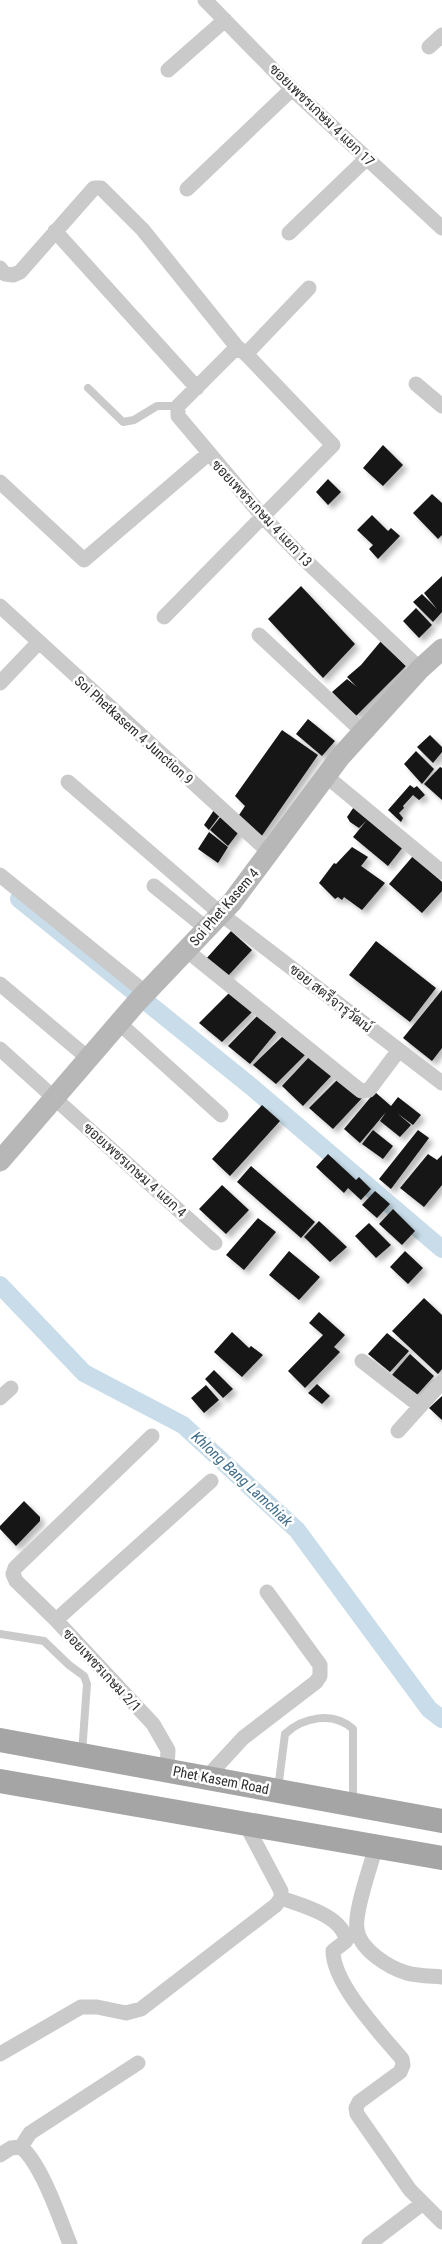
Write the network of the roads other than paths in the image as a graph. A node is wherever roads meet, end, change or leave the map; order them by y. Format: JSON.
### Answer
{"nodes":[{"id":1,"x":205,"y":0,"type":"edge"},
{"id":2,"x":225,"y":20,"type":"junction"},
{"id":3,"x":442,"y":35,"type":"edge"},
{"id":4,"x":429,"y":47,"type":"dead end"},
{"id":5,"x":168,"y":70,"type":"dead end"},
{"id":6,"x":292,"y":89,"type":"junction"},
{"id":7,"x":366,"y":158,"type":"junction"},
{"id":8,"x":187,"y":189,"type":"dead end"},
{"id":9,"x":442,"y":228,"type":"edge"},
{"id":10,"x":55,"y":231,"type":"junction"},
{"id":11,"x":289,"y":233,"type":"dead end"},
{"id":12,"x":0,"y":268,"type":"edge"},
{"id":13,"x":309,"y":288,"type":"dead end"},
{"id":14,"x":242,"y":350,"type":"junction"},
{"id":15,"x":416,"y":384,"type":"dead end"},
{"id":16,"x":88,"y":388,"type":"dead end"},
{"id":17,"x":197,"y":388,"type":"junction"},
{"id":18,"x":178,"y":406,"type":"junction"},
{"id":19,"x":442,"y":406,"type":"edge"},
{"id":20,"x":208,"y":454,"type":"junction"},
{"id":21,"x":0,"y":482,"type":"edge"},
{"id":22,"x":263,"y":517,"type":"junction"},
{"id":23,"x":0,"y":606,"type":"edge"},
{"id":24,"x":164,"y":617,"type":"dead end"},
{"id":25,"x":259,"y":636,"type":"dead end"},
{"id":26,"x":38,"y":642,"type":"junction"},
{"id":27,"x":434,"y":661,"type":"edge"},
{"id":28,"x":0,"y":683,"type":"edge"},
{"id":29,"x":363,"y":732,"type":"junction"},
{"id":30,"x":326,"y":776,"type":"junction"},
{"id":31,"x":68,"y":782,"type":"dead end"},
{"id":32,"x":270,"y":853,"type":"junction"},
{"id":33,"x":442,"y":872,"type":"edge"},
{"id":34,"x":0,"y":875,"type":"edge"},
{"id":35,"x":154,"y":886,"type":"dead end"},
{"id":36,"x":221,"y":914,"type":"junction"},
{"id":37,"x":207,"y":929,"type":"junction"},
{"id":38,"x":186,"y":950,"type":"junction"},
{"id":39,"x":0,"y":984,"type":"edge"},
{"id":40,"x":142,"y":996,"type":"junction"},
{"id":41,"x":119,"y":1023,"type":"junction"},
{"id":42,"x":0,"y":1049,"type":"edge"},
{"id":43,"x":399,"y":1050,"type":"junction"},
{"id":44,"x":88,"y":1058,"type":"junction"},
{"id":45,"x":442,"y":1083,"type":"edge"},
{"id":46,"x":54,"y":1098,"type":"junction"},
{"id":47,"x":221,"y":1115,"type":"dead end"},
{"id":48,"x":0,"y":1161,"type":"edge"},
{"id":49,"x":215,"y":1243,"type":"dead end"},
{"id":50,"x":362,"y":1361,"type":"dead end"},
{"id":51,"x":442,"y":1382,"type":"edge"},
{"id":52,"x":420,"y":1406,"type":"junction"},
{"id":53,"x":398,"y":1431,"type":"dead end"},
{"id":54,"x":152,"y":1436,"type":"dead end"},
{"id":55,"x":211,"y":1481,"type":"dead end"},
{"id":56,"x":267,"y":1592,"type":"dead end"},
{"id":57,"x":56,"y":1620,"type":"junction"},
{"id":58,"x":0,"y":1634,"type":"edge"},
{"id":59,"x":0,"y":1740,"type":"edge"},
{"id":60,"x":82,"y":1754,"type":"junction"},
{"id":61,"x":168,"y":1770,"type":"junction"},
{"id":62,"x":207,"y":1777,"type":"junction"},
{"id":63,"x":0,"y":1781,"type":"edge"},
{"id":64,"x":278,"y":1791,"type":"junction"},
{"id":65,"x":353,"y":1804,"type":"junction"},
{"id":66,"x":442,"y":1821,"type":"edge"},
{"id":67,"x":245,"y":1823,"type":"junction"},
{"id":68,"x":376,"y":1846,"type":"junction"},
{"id":69,"x":442,"y":1858,"type":"edge"},
{"id":70,"x":281,"y":1898,"type":"junction"},
{"id":71,"x":442,"y":1978,"type":"edge"},
{"id":72,"x":0,"y":2054,"type":"edge"},
{"id":73,"x":138,"y":2063,"type":"dead end"},
{"id":74,"x":21,"y":2147,"type":"junction"},
{"id":75,"x":0,"y":2155,"type":"edge"},
{"id":76,"x":423,"y":2203,"type":"junction"},
{"id":77,"x":442,"y":2222,"type":"edge"},
{"id":78,"x":70,"y":2244,"type":"edge"},
{"id":79,"x":370,"y":2244,"type":"edge"}],
"edges":[{"from":1,"to":2,"type":"street","name":"ซอยเพชรเกษม 4 แยก 17"},
{"from":2,"to":5,"type":"street"},
{"from":2,"to":6,"type":"street","name":"ซอยเพชรเกษม 4 แยก 17"},
{"from":3,"to":4,"type":"street"},
{"from":6,"to":7,"type":"street","name":"ซอยเพชรเกษม 4 แยก 17"},
{"from":6,"to":8,"type":"street"},
{"from":7,"to":9,"type":"street","name":"ซอยเพชรเกษม 4 แยก 17"},
{"from":7,"to":11,"type":"street"},
{"from":10,"to":12,"type":"street"},
{"from":10,"to":14,"type":"street"},
{"from":10,"to":17,"type":"street"},
{"from":13,"to":14,"type":"street"},
{"from":14,"to":17,"type":"street"},
{"from":14,"to":22,"type":"street"},
{"from":15,"to":19,"type":"street"},
{"from":16,"to":18,"type":"lane"},
{"from":17,"to":18,"type":"street"},
{"from":18,"to":20,"type":"street","name":"ซอยเพชรเกษม 4 แยก 13"},
{"from":20,"to":21,"type":"street"},
{"from":20,"to":22,"type":"street","name":"ซอยเพชรเกษม 4 แยก 13"},
{"from":22,"to":24,"type":"street"},
{"from":22,"to":27,"type":"street","name":"ซอยเพชรเกษม 4 แยก 13"},
{"from":23,"to":26,"type":"street","name":"Soi Phetkasem 4 Junction 9"},
{"from":25,"to":29,"type":"street"},
{"from":26,"to":28,"type":"street"},
{"from":26,"to":32,"type":"street","name":"Soi Phetkasem 4 Junction 9"},
{"from":27,"to":29,"type":"street","name":"Soi Phet Kasem 4"},
{"from":29,"to":30,"type":"street","name":"Soi Phet Kasem 4"},
{"from":30,"to":32,"type":"street","name":"Soi Phet Kasem 4"},
{"from":30,"to":33,"type":"street"},
{"from":31,"to":36,"type":"street","name":"ซอย สตรีจารุวัฒน์"},
{"from":32,"to":36,"type":"street","name":"Soi Phet Kasem 4"},
{"from":34,"to":40,"type":"street"},
{"from":35,"to":37,"type":"street"},
{"from":36,"to":37,"type":"street","name":"Soi Phet Kasem 4"},
{"from":36,"to":43,"type":"street","name":"ซอย สตรีจารุวัฒน์"},
{"from":37,"to":38,"type":"street","name":"Soi Phet Kasem 4"},
{"from":38,"to":40,"type":"street","name":"Soi Phet Kasem 4"},
{"from":38,"to":43,"type":"street"},
{"from":39,"to":44,"type":"street"},
{"from":40,"to":41,"type":"street","name":"Soi Phet Kasem 4"},
{"from":41,"to":44,"type":"street","name":"Soi Phet Kasem 4"},
{"from":41,"to":47,"type":"street"},
{"from":42,"to":46,"type":"street","name":"ซอยเพชรเกษม 4 แยก 4"},
{"from":43,"to":45,"type":"street","name":"ซอย สตรีจารุวัฒน์"},
{"from":44,"to":46,"type":"street","name":"Soi Phet Kasem 4"},
{"from":46,"to":48,"type":"street","name":"Soi Phet Kasem 4"},
{"from":46,"to":49,"type":"street","name":"ซอยเพชรเกษม 4 แยก 4"},
{"from":50,"to":52,"type":"street"},
{"from":51,"to":52,"type":"street"},
{"from":52,"to":53,"type":"street"},
{"from":54,"to":57,"type":"street","name":"ซอยเพชรเกษม 2/1"},
{"from":55,"to":57,"type":"street"},
{"from":56,"to":62,"type":"street"},
{"from":57,"to":61,"type":"street","name":"ซอยเพชรเกษม 2/1"},
{"from":58,"to":60,"type":"lane"},
{"from":59,"to":60,"type":"main road","name":"Phet Kasem Road"},
{"from":60,"to":61,"type":"main road","name":"Phet Kasem Road"},
{"from":61,"to":62,"type":"main road","name":"Phet Kasem Road"},
{"from":62,"to":64,"type":"main road","name":"Phet Kasem Road"},
{"from":63,"to":67,"type":"main road"},
{"from":64,"to":65,"type":"main road","name":"Phet Kasem Road"},
{"from":64,"to":65,"type":"lane"},
{"from":65,"to":66,"type":"main road","name":"Phet Kasem Road"},
{"from":67,"to":68,"type":"main road"},
{"from":67,"to":70,"type":"street"},
{"from":68,"to":69,"type":"main road"},
{"from":68,"to":71,"type":"street"},
{"from":70,"to":72,"type":"street"},
{"from":70,"to":76,"type":"street"},
{"from":73,"to":74,"type":"street"},
{"from":74,"to":75,"type":"street"},
{"from":74,"to":78,"type":"street"},
{"from":76,"to":77,"type":"street"},
{"from":76,"to":79,"type":"street"}]}
